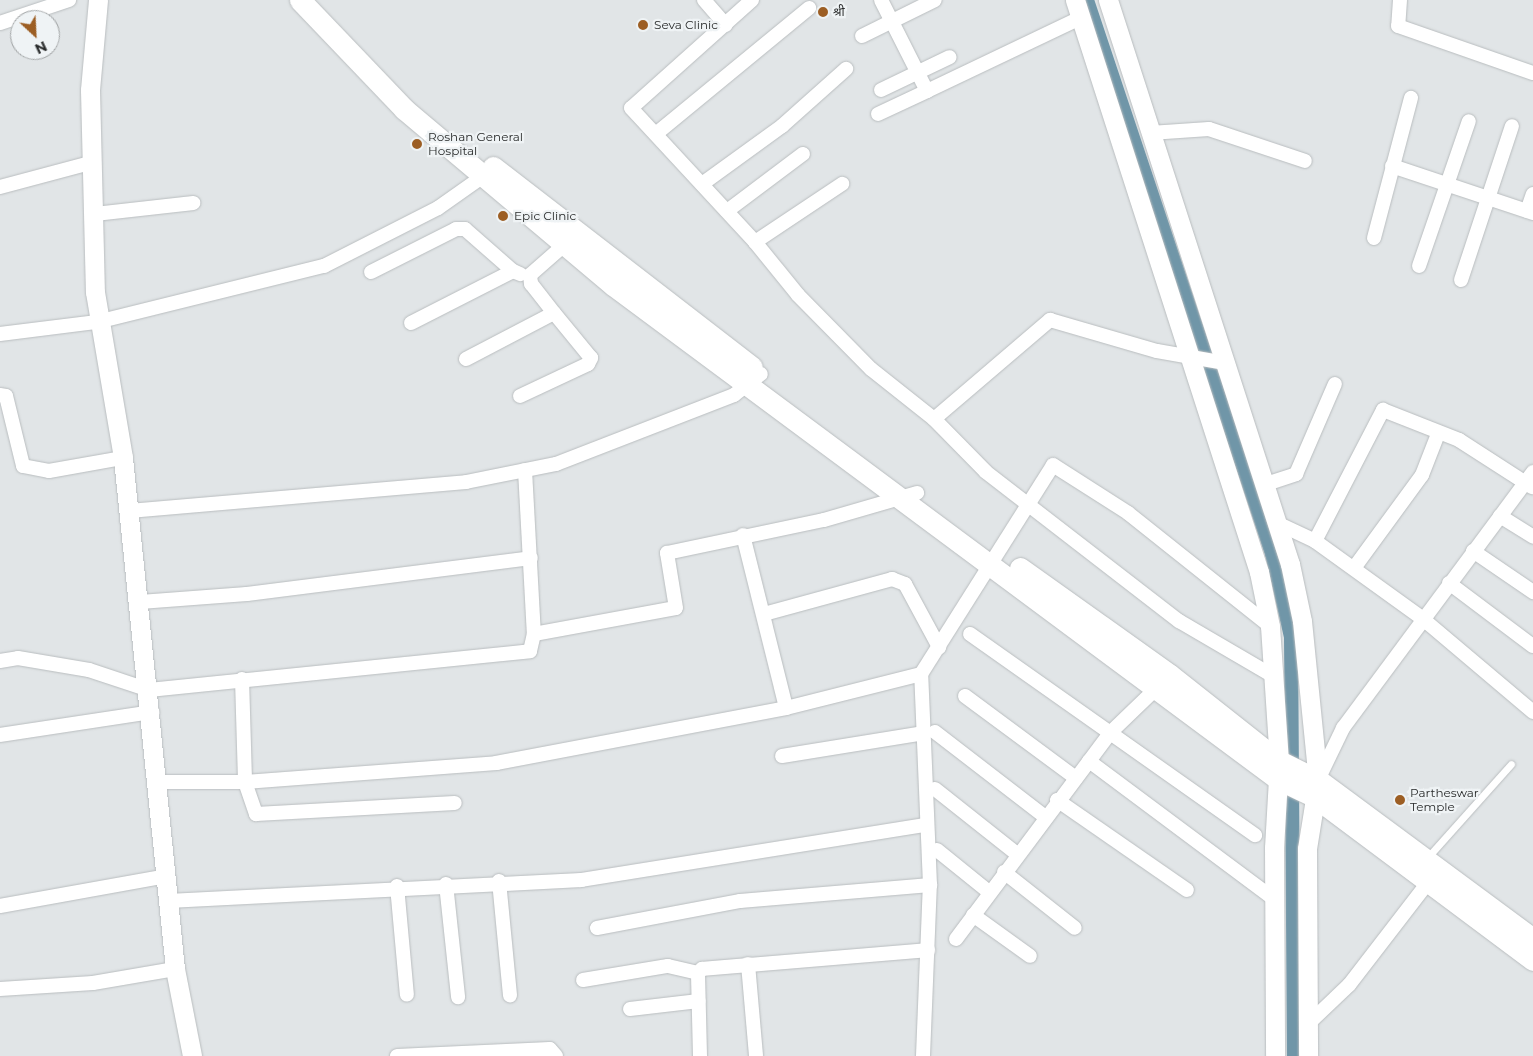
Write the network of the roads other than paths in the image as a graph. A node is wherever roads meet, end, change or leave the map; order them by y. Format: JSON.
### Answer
{"nodes":[{"id":1,"x":69,"y":0,"type":"edge"},
{"id":2,"x":98,"y":0,"type":"edge"},
{"id":3,"x":704,"y":0,"type":"edge"},
{"id":4,"x":752,"y":0,"type":"edge"},
{"id":5,"x":881,"y":0,"type":"edge"},
{"id":6,"x":935,"y":0,"type":"edge"},
{"id":7,"x":1074,"y":0,"type":"edge"},
{"id":8,"x":1108,"y":0,"type":"edge"},
{"id":9,"x":1400,"y":0,"type":"edge"},
{"id":10,"x":308,"y":1,"type":"edge"},
{"id":11,"x":809,"y":8,"type":"dead end"},
{"id":12,"x":1080,"y":18,"type":"junction"},
{"id":13,"x":892,"y":21,"type":"junction"},
{"id":14,"x":0,"y":23,"type":"edge"},
{"id":15,"x":726,"y":25,"type":"junction"},
{"id":16,"x":862,"y":36,"type":"dead end"},
{"id":17,"x":950,"y":57,"type":"dead end"},
{"id":18,"x":846,"y":69,"type":"dead end"},
{"id":19,"x":1533,"y":72,"type":"edge"},
{"id":20,"x":918,"y":73,"type":"junction"},
{"id":21,"x":881,"y":90,"type":"dead end"},
{"id":22,"x":927,"y":91,"type":"junction"},
{"id":23,"x":1411,"y":98,"type":"dead end"},
{"id":24,"x":878,"y":114,"type":"dead end"},
{"id":25,"x":1469,"y":121,"type":"dead end"},
{"id":26,"x":1512,"y":126,"type":"dead end"},
{"id":27,"x":657,"y":133,"type":"junction"},
{"id":28,"x":1150,"y":133,"type":"junction"},
{"id":29,"x":1120,"y":143,"type":"junction"},
{"id":30,"x":802,"y":154,"type":"dead end"},
{"id":31,"x":1305,"y":161,"type":"dead end"},
{"id":32,"x":94,"y":162,"type":"junction"},
{"id":33,"x":1392,"y":166,"type":"junction"},
{"id":34,"x":489,"y":172,"type":"junction"},
{"id":35,"x":702,"y":184,"type":"junction"},
{"id":36,"x":842,"y":184,"type":"dead end"},
{"id":37,"x":1446,"y":184,"type":"junction"},
{"id":38,"x":0,"y":187,"type":"edge"},
{"id":39,"x":1533,"y":194,"type":"edge"},
{"id":40,"x":1486,"y":197,"type":"junction"},
{"id":41,"x":193,"y":203,"type":"dead end"},
{"id":42,"x":727,"y":211,"type":"junction"},
{"id":43,"x":1530,"y":212,"type":"edge"},
{"id":44,"x":94,"y":214,"type":"junction"},
{"id":45,"x":1374,"y":238,"type":"dead end"},
{"id":46,"x":571,"y":240,"type":"junction"},
{"id":47,"x":755,"y":242,"type":"junction"},
{"id":48,"x":1419,"y":266,"type":"dead end"},
{"id":49,"x":513,"y":271,"type":"junction"},
{"id":50,"x":371,"y":272,"type":"dead end"},
{"id":51,"x":530,"y":275,"type":"junction"},
{"id":52,"x":1461,"y":280,"type":"dead end"},
{"id":53,"x":554,"y":313,"type":"junction"},
{"id":54,"x":97,"y":322,"type":"junction"},
{"id":55,"x":412,"y":323,"type":"dead end"},
{"id":56,"x":0,"y":334,"type":"edge"},
{"id":57,"x":1188,"y":356,"type":"junction"},
{"id":58,"x":466,"y":359,"type":"dead end"},
{"id":59,"x":1225,"y":363,"type":"junction"},
{"id":60,"x":756,"y":378,"type":"junction"},
{"id":61,"x":1334,"y":384,"type":"dead end"},
{"id":62,"x":0,"y":395,"type":"edge"},
{"id":63,"x":520,"y":396,"type":"dead end"},
{"id":64,"x":934,"y":419,"type":"junction"},
{"id":65,"x":1438,"y":434,"type":"junction"},
{"id":66,"x":123,"y":458,"type":"junction"},
{"id":67,"x":525,"y":470,"type":"junction"},
{"id":68,"x":1530,"y":480,"type":"edge"},
{"id":69,"x":1263,"y":485,"type":"junction"},
{"id":70,"x":909,"y":496,"type":"junction"},
{"id":71,"x":1028,"y":506,"type":"junction"},
{"id":72,"x":129,"y":511,"type":"junction"},
{"id":73,"x":1500,"y":516,"type":"junction"},
{"id":74,"x":1277,"y":523,"type":"junction"},
{"id":75,"x":743,"y":535,"type":"junction"},
{"id":76,"x":1533,"y":537,"type":"edge"},
{"id":77,"x":1315,"y":541,"type":"junction"},
{"id":78,"x":1473,"y":551,"type":"junction"},
{"id":79,"x":531,"y":558,"type":"junction"},
{"id":80,"x":995,"y":559,"type":"junction"},
{"id":81,"x":1354,"y":568,"type":"junction"},
{"id":82,"x":1449,"y":583,"type":"junction"},
{"id":83,"x":1533,"y":592,"type":"edge"},
{"id":84,"x":140,"y":602,"type":"junction"},
{"id":85,"x":764,"y":614,"type":"junction"},
{"id":86,"x":1423,"y":619,"type":"junction"},
{"id":87,"x":1270,"y":626,"type":"junction"},
{"id":88,"x":534,"y":634,"type":"junction"},
{"id":89,"x":970,"y":634,"type":"dead end"},
{"id":90,"x":1533,"y":646,"type":"edge"},
{"id":91,"x":939,"y":647,"type":"junction"},
{"id":92,"x":0,"y":661,"type":"edge"},
{"id":93,"x":921,"y":674,"type":"junction"},
{"id":94,"x":1275,"y":677,"type":"junction"},
{"id":95,"x":242,"y":680,"type":"junction"},
{"id":96,"x":1163,"y":682,"type":"junction"},
{"id":97,"x":149,"y":690,"type":"junction"},
{"id":98,"x":965,"y":696,"type":"dead end"},
{"id":99,"x":786,"y":708,"type":"junction"},
{"id":100,"x":152,"y":712,"type":"junction"},
{"id":101,"x":1533,"y":712,"type":"edge"},
{"id":102,"x":930,"y":732,"type":"junction"},
{"id":103,"x":1111,"y":732,"type":"junction"},
{"id":104,"x":0,"y":735,"type":"edge"},
{"id":105,"x":782,"y":756,"type":"dead end"},
{"id":106,"x":1089,"y":761,"type":"junction"},
{"id":107,"x":1511,"y":764,"type":"dead end"},
{"id":108,"x":1279,"y":770,"type":"junction"},
{"id":109,"x":1076,"y":778,"type":"junction"},
{"id":110,"x":158,"y":782,"type":"junction"},
{"id":111,"x":245,"y":782,"type":"junction"},
{"id":112,"x":1310,"y":785,"type":"junction"},
{"id":113,"x":935,"y":789,"type":"dead end"},
{"id":114,"x":1058,"y":800,"type":"junction"},
{"id":115,"x":455,"y":803,"type":"dead end"},
{"id":116,"x":1044,"y":816,"type":"junction"},
{"id":117,"x":925,"y":826,"type":"junction"},
{"id":118,"x":1255,"y":835,"type":"dead end"},
{"id":119,"x":936,"y":850,"type":"dead end"},
{"id":120,"x":1017,"y":854,"type":"junction"},
{"id":121,"x":1430,"y":870,"type":"junction"},
{"id":122,"x":1004,"y":872,"type":"junction"},
{"id":123,"x":166,"y":876,"type":"junction"},
{"id":124,"x":499,"y":881,"type":"junction"},
{"id":125,"x":446,"y":884,"type":"junction"},
{"id":126,"x":930,"y":885,"type":"junction"},
{"id":127,"x":397,"y":886,"type":"junction"},
{"id":128,"x":1186,"y":890,"type":"dead end"},
{"id":129,"x":989,"y":892,"type":"junction"},
{"id":130,"x":1274,"y":899,"type":"junction"},
{"id":131,"x":168,"y":901,"type":"junction"},
{"id":132,"x":0,"y":906,"type":"edge"},
{"id":133,"x":973,"y":915,"type":"junction"},
{"id":134,"x":596,"y":928,"type":"dead end"},
{"id":135,"x":1075,"y":928,"type":"dead end"},
{"id":136,"x":956,"y":939,"type":"dead end"},
{"id":137,"x":928,"y":950,"type":"junction"},
{"id":138,"x":1532,"y":952,"type":"edge"},
{"id":139,"x":1030,"y":956,"type":"dead end"},
{"id":140,"x":748,"y":964,"type":"junction"},
{"id":141,"x":175,"y":969,"type":"junction"},
{"id":142,"x":698,"y":973,"type":"junction"},
{"id":143,"x":583,"y":980,"type":"dead end"},
{"id":144,"x":0,"y":989,"type":"edge"},
{"id":145,"x":407,"y":995,"type":"dead end"},
{"id":146,"x":510,"y":995,"type":"dead end"},
{"id":147,"x":458,"y":997,"type":"dead end"},
{"id":148,"x":699,"y":1001,"type":"junction"},
{"id":149,"x":630,"y":1009,"type":"dead end"},
{"id":150,"x":1308,"y":1024,"type":"junction"},
{"id":151,"x":192,"y":1056,"type":"edge"},
{"id":152,"x":397,"y":1056,"type":"edge"},
{"id":153,"x":556,"y":1056,"type":"edge"},
{"id":154,"x":700,"y":1056,"type":"edge"},
{"id":155,"x":756,"y":1056,"type":"edge"},
{"id":156,"x":923,"y":1056,"type":"edge"},
{"id":157,"x":1275,"y":1056,"type":"edge"},
{"id":158,"x":1308,"y":1056,"type":"edge"}],
"edges":[{"from":1,"to":14,"type":"street"},
{"from":2,"to":32,"type":"street"},
{"from":3,"to":15,"type":"street"},
{"from":4,"to":15,"type":"street"},
{"from":5,"to":13,"type":"street"},
{"from":6,"to":13,"type":"street"},
{"from":7,"to":12,"type":"street"},
{"from":8,"to":28,"type":"street"},
{"from":9,"to":19,"type":"street"},
{"from":10,"to":34,"type":"main road"},
{"from":11,"to":27,"type":"street"},
{"from":12,"to":22,"type":"street"},
{"from":12,"to":29,"type":"street"},
{"from":13,"to":16,"type":"street"},
{"from":13,"to":20,"type":"street"},
{"from":15,"to":27,"type":"street"},
{"from":17,"to":20,"type":"street"},
{"from":18,"to":35,"type":"street"},
{"from":20,"to":21,"type":"street"},
{"from":20,"to":22,"type":"street"},
{"from":22,"to":24,"type":"street"},
{"from":23,"to":33,"type":"street"},
{"from":25,"to":37,"type":"street"},
{"from":26,"to":40,"type":"street"},
{"from":27,"to":35,"type":"street"},
{"from":28,"to":29,"type":"street"},
{"from":28,"to":31,"type":"street"},
{"from":28,"to":59,"type":"street"},
{"from":29,"to":57,"type":"street"},
{"from":30,"to":42,"type":"street"},
{"from":32,"to":38,"type":"street"},
{"from":32,"to":44,"type":"street"},
{"from":33,"to":37,"type":"street"},
{"from":33,"to":45,"type":"street"},
{"from":34,"to":46,"type":"main road"},
{"from":34,"to":54,"type":"street"},
{"from":35,"to":42,"type":"street"},
{"from":36,"to":47,"type":"street"},
{"from":37,"to":40,"type":"street"},
{"from":37,"to":48,"type":"street"},
{"from":39,"to":43,"type":"street"},
{"from":40,"to":43,"type":"street"},
{"from":40,"to":52,"type":"street"},
{"from":41,"to":44,"type":"street"},
{"from":42,"to":47,"type":"street"},
{"from":44,"to":54,"type":"street"},
{"from":46,"to":51,"type":"street"},
{"from":46,"to":60,"type":"main road"},
{"from":47,"to":64,"type":"street"},
{"from":49,"to":50,"type":"street"},
{"from":49,"to":51,"type":"street"},
{"from":49,"to":55,"type":"street"},
{"from":51,"to":53,"type":"street"},
{"from":53,"to":58,"type":"street"},
{"from":53,"to":63,"type":"street"},
{"from":54,"to":56,"type":"street"},
{"from":54,"to":66,"type":"street"},
{"from":57,"to":59,"type":"street"},
{"from":57,"to":64,"type":"street"},
{"from":57,"to":87,"type":"street"},
{"from":59,"to":69,"type":"street"},
{"from":60,"to":67,"type":"street"},
{"from":60,"to":70,"type":"main road"},
{"from":61,"to":69,"type":"street"},
{"from":62,"to":66,"type":"street"},
{"from":64,"to":71,"type":"street"},
{"from":65,"to":68,"type":"street"},
{"from":65,"to":77,"type":"street"},
{"from":65,"to":81,"type":"street"},
{"from":66,"to":72,"type":"street"},
{"from":67,"to":72,"type":"street"},
{"from":67,"to":79,"type":"street"},
{"from":68,"to":73,"type":"street"},
{"from":69,"to":74,"type":"street"},
{"from":70,"to":75,"type":"street"},
{"from":70,"to":80,"type":"main road"},
{"from":71,"to":80,"type":"street"},
{"from":71,"to":87,"type":"street"},
{"from":71,"to":94,"type":"street"},
{"from":72,"to":84,"type":"street"},
{"from":73,"to":76,"type":"street"},
{"from":73,"to":78,"type":"street"},
{"from":74,"to":77,"type":"street"},
{"from":74,"to":112,"type":"street"},
{"from":75,"to":85,"type":"street"},
{"from":75,"to":88,"type":"street"},
{"from":77,"to":81,"type":"street"},
{"from":78,"to":82,"type":"street"},
{"from":78,"to":83,"type":"street"},
{"from":79,"to":84,"type":"street"},
{"from":79,"to":88,"type":"street"},
{"from":80,"to":91,"type":"street"},
{"from":80,"to":96,"type":"main road"},
{"from":81,"to":86,"type":"street"},
{"from":82,"to":86,"type":"street"},
{"from":82,"to":90,"type":"street"},
{"from":84,"to":97,"type":"street"},
{"from":85,"to":91,"type":"street"},
{"from":85,"to":99,"type":"street"},
{"from":86,"to":101,"type":"street"},
{"from":86,"to":112,"type":"street"},
{"from":87,"to":94,"type":"street"},
{"from":88,"to":95,"type":"street"},
{"from":89,"to":103,"type":"street"},
{"from":91,"to":93,"type":"street"},
{"from":92,"to":97,"type":"street"},
{"from":93,"to":99,"type":"street"},
{"from":93,"to":102,"type":"street"},
{"from":94,"to":108,"type":"street"},
{"from":95,"to":97,"type":"street"},
{"from":95,"to":111,"type":"street"},
{"from":96,"to":103,"type":"street"},
{"from":96,"to":108,"type":"main road"},
{"from":97,"to":100,"type":"street"},
{"from":98,"to":109,"type":"street"},
{"from":99,"to":111,"type":"street"},
{"from":100,"to":104,"type":"street"},
{"from":100,"to":110,"type":"street"},
{"from":102,"to":105,"type":"street"},
{"from":102,"to":116,"type":"street"},
{"from":102,"to":117,"type":"street"},
{"from":103,"to":106,"type":"street"},
{"from":103,"to":118,"type":"street"},
{"from":106,"to":109,"type":"street"},
{"from":106,"to":130,"type":"street"},
{"from":107,"to":121,"type":"lane"},
{"from":108,"to":112,"type":"main road"},
{"from":108,"to":130,"type":"street"},
{"from":109,"to":114,"type":"street"},
{"from":110,"to":111,"type":"street"},
{"from":110,"to":123,"type":"street"},
{"from":111,"to":115,"type":"street"},
{"from":112,"to":121,"type":"main road"},
{"from":112,"to":150,"type":"street"},
{"from":113,"to":120,"type":"street"},
{"from":114,"to":116,"type":"street"},
{"from":114,"to":128,"type":"street"},
{"from":116,"to":120,"type":"street"},
{"from":117,"to":124,"type":"street"},
{"from":117,"to":126,"type":"street"},
{"from":119,"to":129,"type":"street"},
{"from":120,"to":122,"type":"street"},
{"from":121,"to":138,"type":"main road"},
{"from":121,"to":150,"type":"street"},
{"from":122,"to":129,"type":"street"},
{"from":122,"to":135,"type":"street"},
{"from":123,"to":131,"type":"street"},
{"from":123,"to":132,"type":"street"},
{"from":124,"to":125,"type":"street"},
{"from":124,"to":146,"type":"street"},
{"from":125,"to":127,"type":"street"},
{"from":125,"to":147,"type":"street"},
{"from":126,"to":134,"type":"street"},
{"from":126,"to":137,"type":"street"},
{"from":127,"to":131,"type":"street"},
{"from":127,"to":145,"type":"street"},
{"from":129,"to":133,"type":"street"},
{"from":130,"to":157,"type":"street"},
{"from":131,"to":141,"type":"street"},
{"from":133,"to":136,"type":"street"},
{"from":133,"to":139,"type":"street"},
{"from":137,"to":140,"type":"street"},
{"from":137,"to":156,"type":"street"},
{"from":140,"to":142,"type":"street"},
{"from":140,"to":155,"type":"street"},
{"from":141,"to":144,"type":"street"},
{"from":141,"to":151,"type":"street"},
{"from":142,"to":143,"type":"street"},
{"from":142,"to":148,"type":"street"},
{"from":148,"to":149,"type":"street"},
{"from":148,"to":154,"type":"street"},
{"from":150,"to":158,"type":"street"},
{"from":152,"to":153,"type":"street"}]}
